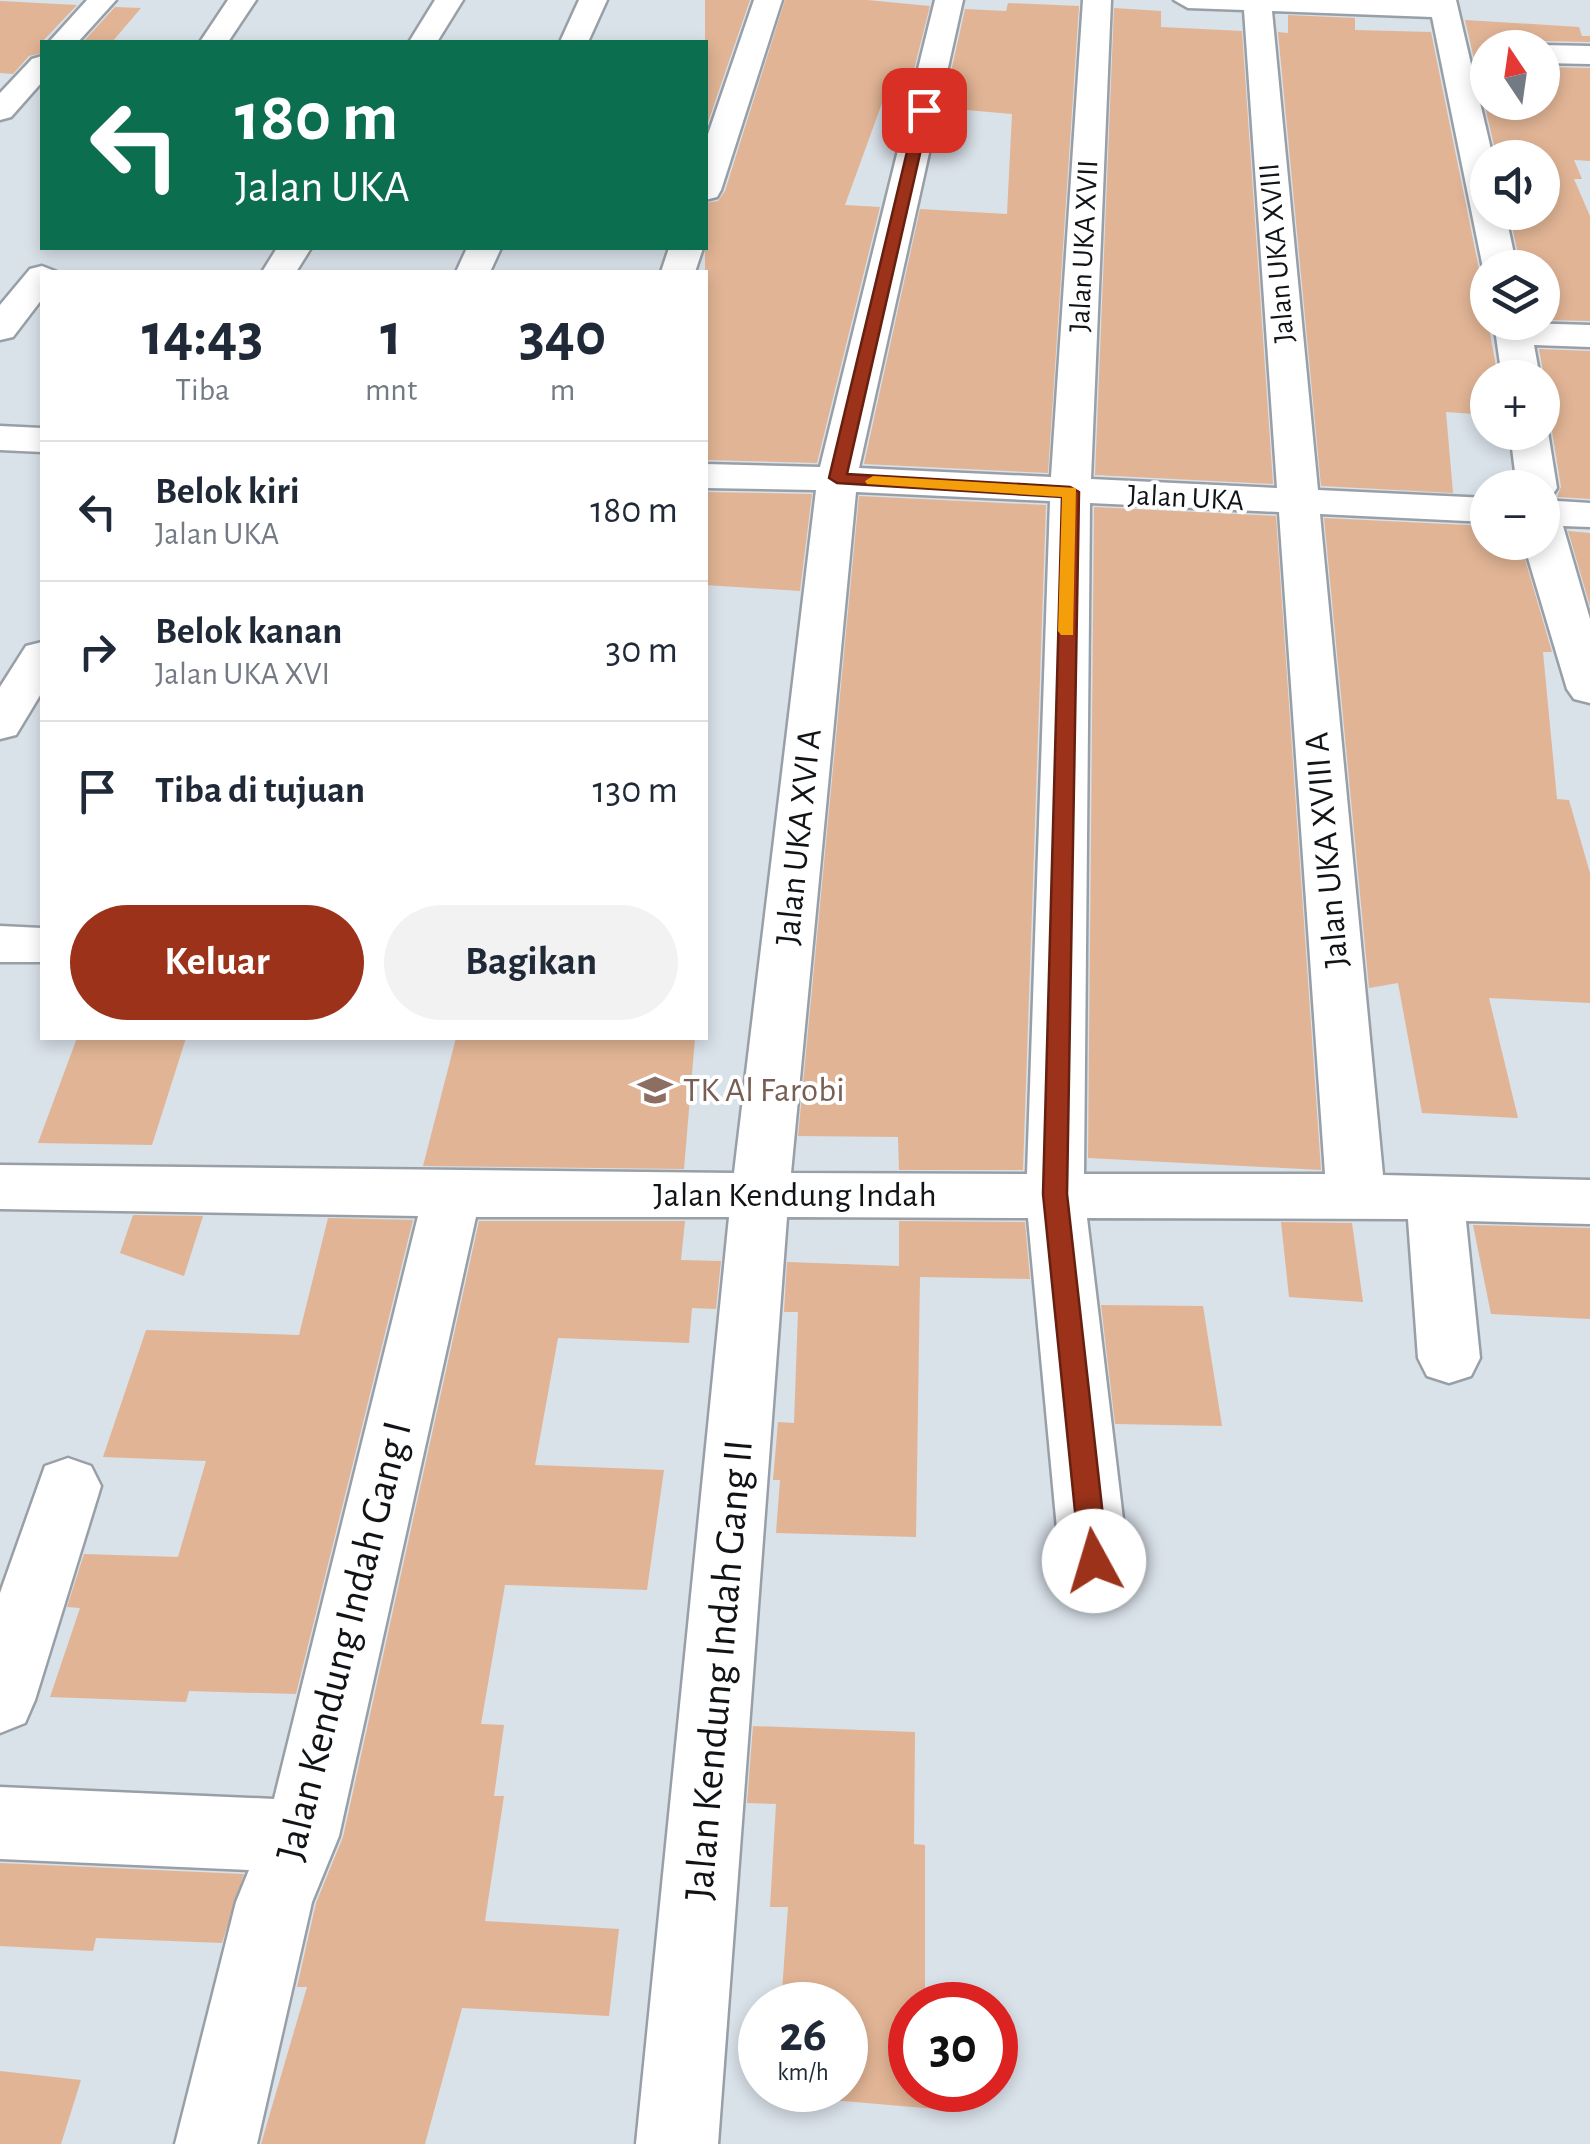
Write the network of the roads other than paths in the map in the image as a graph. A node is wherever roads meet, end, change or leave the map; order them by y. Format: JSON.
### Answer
{"nodes":[{"id":1,"x":102,"y":0,"type":"edge"},
{"id":2,"x":242,"y":0,"type":"edge"},
{"id":3,"x":449,"y":0,"type":"edge"},
{"id":4,"x":592,"y":0,"type":"edge"},
{"id":5,"x":768,"y":0,"type":"edge"},
{"id":6,"x":950,"y":0,"type":"edge"},
{"id":7,"x":1097,"y":0,"type":"edge"},
{"id":8,"x":1188,"y":0,"type":"edge"},
{"id":9,"x":1257,"y":3,"type":"junction"},
{"id":10,"x":1443,"y":4,"type":"edge"},
{"id":11,"x":65,"y":40,"type":"edge"},
{"id":12,"x":215,"y":40,"type":"edge"},
{"id":13,"x":424,"y":40,"type":"edge"},
{"id":14,"x":575,"y":40,"type":"edge"},
{"id":15,"x":1453,"y":52,"type":"junction"},
{"id":16,"x":1470,"y":52,"type":"edge"},
{"id":17,"x":1560,"y":55,"type":"edge"},
{"id":18,"x":1590,"y":56,"type":"edge"},
{"id":19,"x":40,"y":66,"type":"edge"},
{"id":20,"x":0,"y":111,"type":"edge"},
{"id":21,"x":1472,"y":140,"type":"edge"},
{"id":22,"x":708,"y":181,"type":"edge"},
{"id":23,"x":63,"y":250,"type":"edge"},
{"id":24,"x":47,"y":270,"type":"edge"},
{"id":25,"x":40,"y":279,"type":"edge"},
{"id":26,"x":0,"y":329,"type":"edge"},
{"id":27,"x":1560,"y":333,"type":"edge"},
{"id":28,"x":1590,"y":336,"type":"edge"},
{"id":29,"x":0,"y":438,"type":"edge"},
{"id":30,"x":40,"y":440,"type":"edge"},
{"id":31,"x":708,"y":476,"type":"edge"},
{"id":32,"x":837,"y":478,"type":"junction"},
{"id":33,"x":1070,"y":492,"type":"junction"},
{"id":34,"x":1297,"y":504,"type":"junction"},
{"id":35,"x":1470,"y":509,"type":"edge"},
{"id":36,"x":1560,"y":513,"type":"edge"},
{"id":37,"x":1590,"y":515,"type":"edge"},
{"id":38,"x":1550,"y":560,"type":"edge"},
{"id":39,"x":40,"y":658,"type":"edge"},
{"id":40,"x":1590,"y":688,"type":"edge"},
{"id":41,"x":0,"y":724,"type":"edge"},
{"id":42,"x":0,"y":944,"type":"edge"},
{"id":43,"x":40,"y":945,"type":"edge"},
{"id":44,"x":0,"y":1186,"type":"edge"},
{"id":45,"x":1055,"y":1194,"type":"junction"},
{"id":46,"x":452,"y":1195,"type":"junction"},
{"id":47,"x":760,"y":1195,"type":"junction"},
{"id":48,"x":1356,"y":1196,"type":"junction"},
{"id":49,"x":1435,"y":1198,"type":"junction"},
{"id":50,"x":1590,"y":1202,"type":"edge"},
{"id":51,"x":1449,"y":1358,"type":"dead end"},
{"id":52,"x":68,"y":1486,"type":"dead end"},
{"id":53,"x":1094,"y":1561,"type":"dead end"},
{"id":54,"x":0,"y":1700,"type":"edge"},
{"id":55,"x":0,"y":1823,"type":"edge"},
{"id":56,"x":302,"y":1836,"type":"junction"},
{"id":57,"x":216,"y":2144,"type":"edge"},
{"id":58,"x":677,"y":2144,"type":"edge"}],
"edges":[{"from":1,"to":11,"type":"street"},
{"from":2,"to":12,"type":"street"},
{"from":3,"to":13,"type":"street"},
{"from":4,"to":14,"type":"street"},
{"from":5,"to":22,"type":"street"},
{"from":6,"to":32,"type":"street","name":"Jalan UKA XVI A"},
{"from":7,"to":33,"type":"street","name":"Jalan UKA XVII"},
{"from":8,"to":9,"type":"street"},
{"from":9,"to":10,"type":"street"},
{"from":9,"to":34,"type":"street","name":"Jalan UKA XVIII"},
{"from":10,"to":15,"type":"street"},
{"from":15,"to":16,"type":"street"},
{"from":15,"to":21,"type":"street"},
{"from":17,"to":18,"type":"street"},
{"from":19,"to":20,"type":"street"},
{"from":23,"to":24,"type":"street"},
{"from":25,"to":26,"type":"street"},
{"from":27,"to":28,"type":"street"},
{"from":29,"to":30,"type":"street"},
{"from":31,"to":32,"type":"street","name":"Jalan UKA"},
{"from":32,"to":33,"type":"street","name":"Jalan UKA"},
{"from":32,"to":47,"type":"street","name":"Jalan UKA XVI A"},
{"from":33,"to":34,"type":"street","name":"Jalan UKA"},
{"from":33,"to":45,"type":"street","name":"Jalan UKA XVII"},
{"from":34,"to":35,"type":"street","name":"Jalan UKA"},
{"from":34,"to":48,"type":"street","name":"Jalan UKA XVIII A"},
{"from":36,"to":37,"type":"street"},
{"from":38,"to":40,"type":"street"},
{"from":39,"to":41,"type":"street"},
{"from":42,"to":43,"type":"street"},
{"from":44,"to":46,"type":"street","name":"Jalan Kendung Indah"},
{"from":45,"to":47,"type":"street","name":"Jalan Kendung Indah"},
{"from":45,"to":48,"type":"street","name":"Jalan Kendung Indah"},
{"from":45,"to":53,"type":"street","name":"Jalan UKA XVII"},
{"from":46,"to":47,"type":"street","name":"Jalan Kendung Indah"},
{"from":46,"to":56,"type":"street","name":"Jalan Kendung Indah Gang I"},
{"from":47,"to":58,"type":"street","name":"Jalan Kendung Indah Gang II"},
{"from":48,"to":49,"type":"street","name":"Jalan Kendung Indah"},
{"from":49,"to":50,"type":"street","name":"Jalan Kendung Indah"},
{"from":49,"to":51,"type":"street"},
{"from":52,"to":54,"type":"street"},
{"from":55,"to":56,"type":"street"},
{"from":56,"to":57,"type":"street","name":"Jalan Kendung Indah Gang I"}]}
